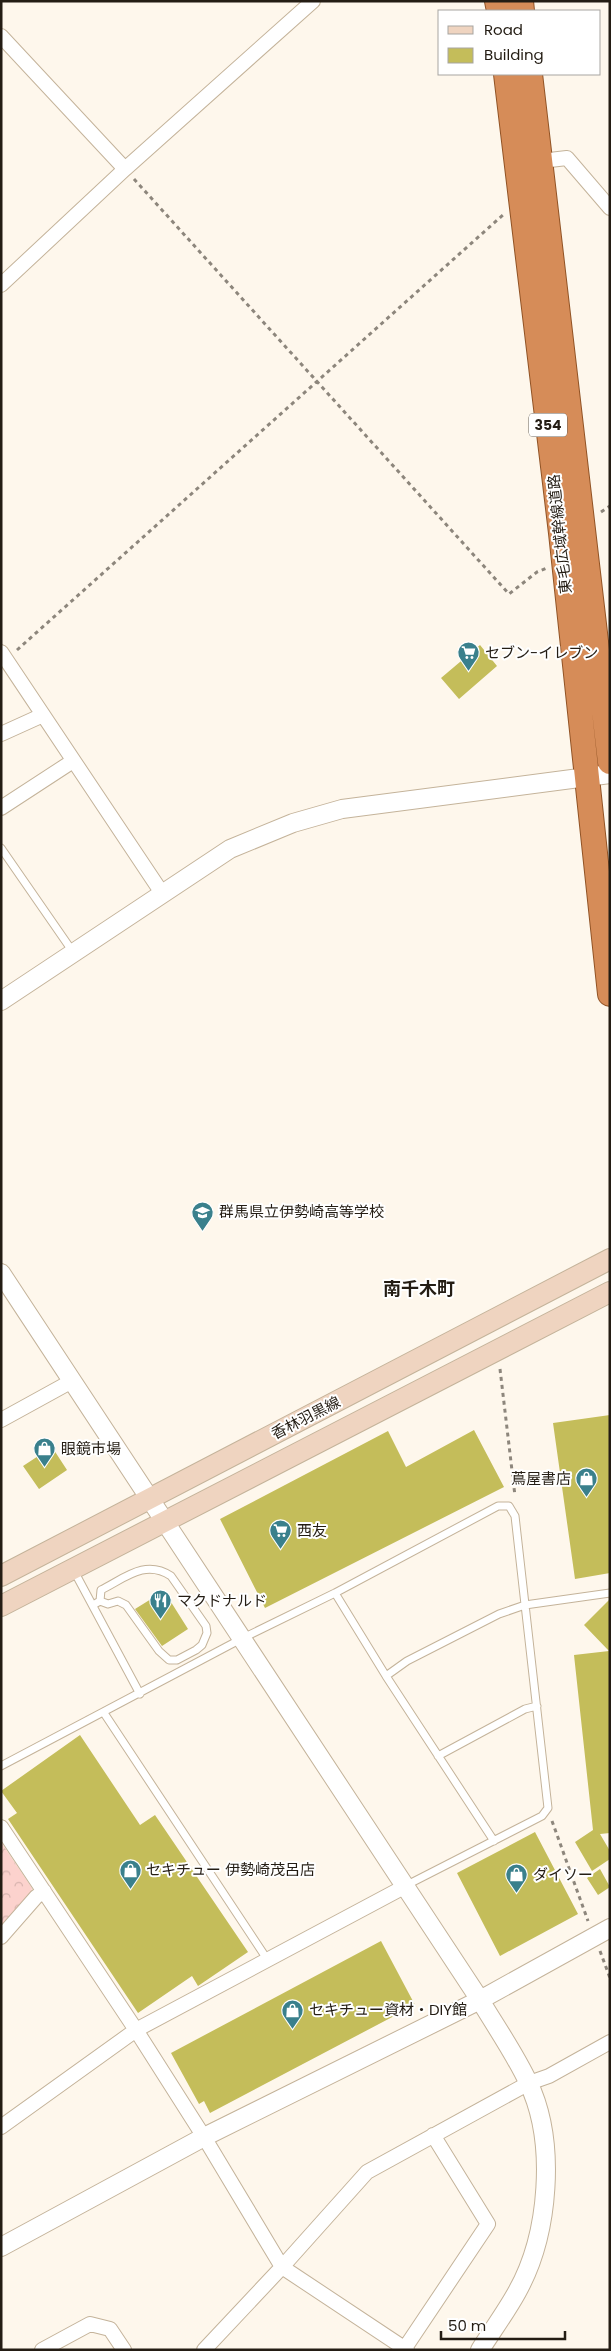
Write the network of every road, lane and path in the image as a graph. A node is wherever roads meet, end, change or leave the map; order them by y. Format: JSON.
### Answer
{"nodes":[{"id":1,"x":313,"y":1,"type":"edge"},
{"id":2,"x":1,"y":36,"type":"edge"},
{"id":3,"x":506,"y":75,"type":"edge"},
{"id":4,"x":530,"y":75,"type":"edge"},
{"id":5,"x":541,"y":161,"type":"junction"},
{"id":6,"x":125,"y":170,"type":"junction"},
{"id":7,"x":610,"y":208,"type":"edge"},
{"id":8,"x":508,"y":210,"type":"dead end"},
{"id":9,"x":1,"y":285,"type":"edge"},
{"id":10,"x":317,"y":381,"type":"junction"},
{"id":11,"x":564,"y":565,"type":"junction"},
{"id":12,"x":5,"y":655,"type":"edge"},
{"id":13,"x":43,"y":715,"type":"junction"},
{"id":14,"x":1,"y":734,"type":"edge"},
{"id":15,"x":73,"y":761,"type":"junction"},
{"id":16,"x":610,"y":762,"type":"edge"},
{"id":17,"x":610,"y":774,"type":"edge"},
{"id":18,"x":586,"y":776,"type":"junction"},
{"id":19,"x":1,"y":808,"type":"edge"},
{"id":20,"x":1,"y":848,"type":"edge"},
{"id":21,"x":162,"y":893,"type":"junction"},
{"id":22,"x":73,"y":952,"type":"junction"},
{"id":23,"x":610,"y":994,"type":"edge"},
{"id":24,"x":1,"y":1000,"type":"edge"},
{"id":25,"x":610,"y":1259,"type":"edge"},
{"id":26,"x":1,"y":1273,"type":"edge"},
{"id":27,"x":610,"y":1292,"type":"edge"},
{"id":28,"x":498,"y":1363,"type":"dead end"},
{"id":29,"x":72,"y":1381,"type":"junction"},
{"id":30,"x":1,"y":1420,"type":"edge"},
{"id":31,"x":515,"y":1497,"type":"dead end"},
{"id":32,"x":151,"y":1498,"type":"junction"},
{"id":33,"x":165,"y":1521,"type":"junction"},
{"id":34,"x":73,"y":1569,"type":"junction"},
{"id":35,"x":1,"y":1576,"type":"edge"},
{"id":36,"x":335,"y":1593,"type":"junction"},
{"id":37,"x":610,"y":1593,"type":"edge"},
{"id":38,"x":96,"y":1603,"type":"junction"},
{"id":39,"x":525,"y":1605,"type":"junction"},
{"id":40,"x":1,"y":1606,"type":"edge"},
{"id":41,"x":243,"y":1638,"type":"junction"},
{"id":42,"x":386,"y":1676,"type":"junction"},
{"id":43,"x":140,"y":1694,"type":"junction"},
{"id":44,"x":537,"y":1706,"type":"junction"},
{"id":45,"x":104,"y":1713,"type":"junction"},
{"id":46,"x":438,"y":1756,"type":"junction"},
{"id":47,"x":1,"y":1766,"type":"edge"},
{"id":48,"x":548,"y":1808,"type":"junction"},
{"id":49,"x":1,"y":1827,"type":"edge"},
{"id":50,"x":494,"y":1842,"type":"junction"},
{"id":51,"x":404,"y":1887,"type":"junction"},
{"id":52,"x":44,"y":1891,"type":"junction"},
{"id":53,"x":588,"y":1922,"type":"dead end"},
{"id":54,"x":610,"y":1928,"type":"edge"},
{"id":55,"x":1,"y":1936,"type":"edge"},
{"id":56,"x":600,"y":1951,"type":"dead end"},
{"id":57,"x":267,"y":1959,"type":"junction"},
{"id":58,"x":610,"y":1978,"type":"edge"},
{"id":59,"x":480,"y":2000,"type":"junction"},
{"id":60,"x":136,"y":2030,"type":"junction"},
{"id":61,"x":610,"y":2042,"type":"edge"},
{"id":62,"x":529,"y":2083,"type":"junction"},
{"id":63,"x":1,"y":2127,"type":"edge"},
{"id":64,"x":433,"y":2135,"type":"junction"},
{"id":65,"x":204,"y":2137,"type":"junction"},
{"id":66,"x":1,"y":2247,"type":"edge"},
{"id":67,"x":282,"y":2267,"type":"junction"},
{"id":68,"x":406,"y":2349,"type":"edge"},
{"id":69,"x":42,"y":2350,"type":"edge"},
{"id":70,"x":124,"y":2350,"type":"edge"},
{"id":71,"x":204,"y":2350,"type":"edge"},
{"id":72,"x":480,"y":2350,"type":"edge"}],
"edges":[{"from":1,"to":6,"type":"street"},
{"from":2,"to":6,"type":"street"},
{"from":3,"to":11,"type":"highway","name":"東毛広域幹線道路","number":"354"},
{"from":4,"to":5,"type":"highway","name":"東毛広域幹線道路","number":"354"},
{"from":5,"to":7,"type":"street"},
{"from":5,"to":16,"type":"highway","name":"東毛広域幹線道路","number":"354"},
{"from":6,"to":9,"type":"street"},
{"from":6,"to":10,"type":"path"},
{"from":8,"to":10,"type":"path"},
{"from":10,"to":11,"type":"path"},
{"from":10,"to":12,"type":"path"},
{"from":11,"to":18,"type":"highway","name":"東毛広域幹線道路","number":"354"},
{"from":12,"to":13,"type":"street"},
{"from":13,"to":14,"type":"street"},
{"from":13,"to":15,"type":"street"},
{"from":15,"to":19,"type":"street"},
{"from":15,"to":21,"type":"street"},
{"from":17,"to":18,"type":"street"},
{"from":18,"to":21,"type":"street"},
{"from":18,"to":23,"type":"highway","name":"東毛広域幹線道路","number":"354"},
{"from":20,"to":22,"type":"lane"},
{"from":21,"to":22,"type":"street"},
{"from":22,"to":24,"type":"street"},
{"from":25,"to":32,"type":"main road","name":"香林羽黒線"},
{"from":26,"to":29,"type":"street"},
{"from":27,"to":33,"type":"main road","name":"香林羽黒線"},
{"from":28,"to":31,"type":"path"},
{"from":29,"to":30,"type":"street"},
{"from":29,"to":32,"type":"street"},
{"from":32,"to":33,"type":"street"},
{"from":32,"to":35,"type":"main road","name":"香林羽黒線"},
{"from":33,"to":34,"type":"main road","name":"香林羽黒線"},
{"from":33,"to":41,"type":"street"},
{"from":34,"to":38,"type":"lane"},
{"from":34,"to":40,"type":"main road","name":"香林羽黒線"},
{"from":36,"to":39,"type":"lane"},
{"from":36,"to":41,"type":"lane"},
{"from":36,"to":42,"type":"lane"},
{"from":37,"to":39,"type":"lane"},
{"from":38,"to":38,"type":"lane"},
{"from":38,"to":43,"type":"lane"},
{"from":39,"to":42,"type":"lane"},
{"from":39,"to":44,"type":"lane"},
{"from":41,"to":43,"type":"lane"},
{"from":41,"to":51,"type":"street"},
{"from":42,"to":46,"type":"lane"},
{"from":43,"to":45,"type":"lane"},
{"from":44,"to":46,"type":"lane"},
{"from":44,"to":48,"type":"lane"},
{"from":45,"to":47,"type":"lane"},
{"from":45,"to":57,"type":"lane"},
{"from":46,"to":50,"type":"lane"},
{"from":48,"to":50,"type":"lane"},
{"from":48,"to":53,"type":"path"},
{"from":49,"to":52,"type":"street"},
{"from":50,"to":51,"type":"lane"},
{"from":51,"to":57,"type":"street"},
{"from":51,"to":59,"type":"street"},
{"from":52,"to":55,"type":"street"},
{"from":52,"to":60,"type":"street"},
{"from":54,"to":59,"type":"street"},
{"from":56,"to":58,"type":"path"},
{"from":57,"to":60,"type":"street"},
{"from":59,"to":62,"type":"street"},
{"from":59,"to":65,"type":"street"},
{"from":60,"to":63,"type":"street"},
{"from":60,"to":65,"type":"street"},
{"from":61,"to":62,"type":"street"},
{"from":62,"to":64,"type":"street"},
{"from":62,"to":72,"type":"street"},
{"from":64,"to":67,"type":"street"},
{"from":64,"to":68,"type":"street"},
{"from":65,"to":66,"type":"street"},
{"from":65,"to":67,"type":"street"},
{"from":67,"to":68,"type":"street"},
{"from":67,"to":71,"type":"street"},
{"from":69,"to":70,"type":"street"}]}
